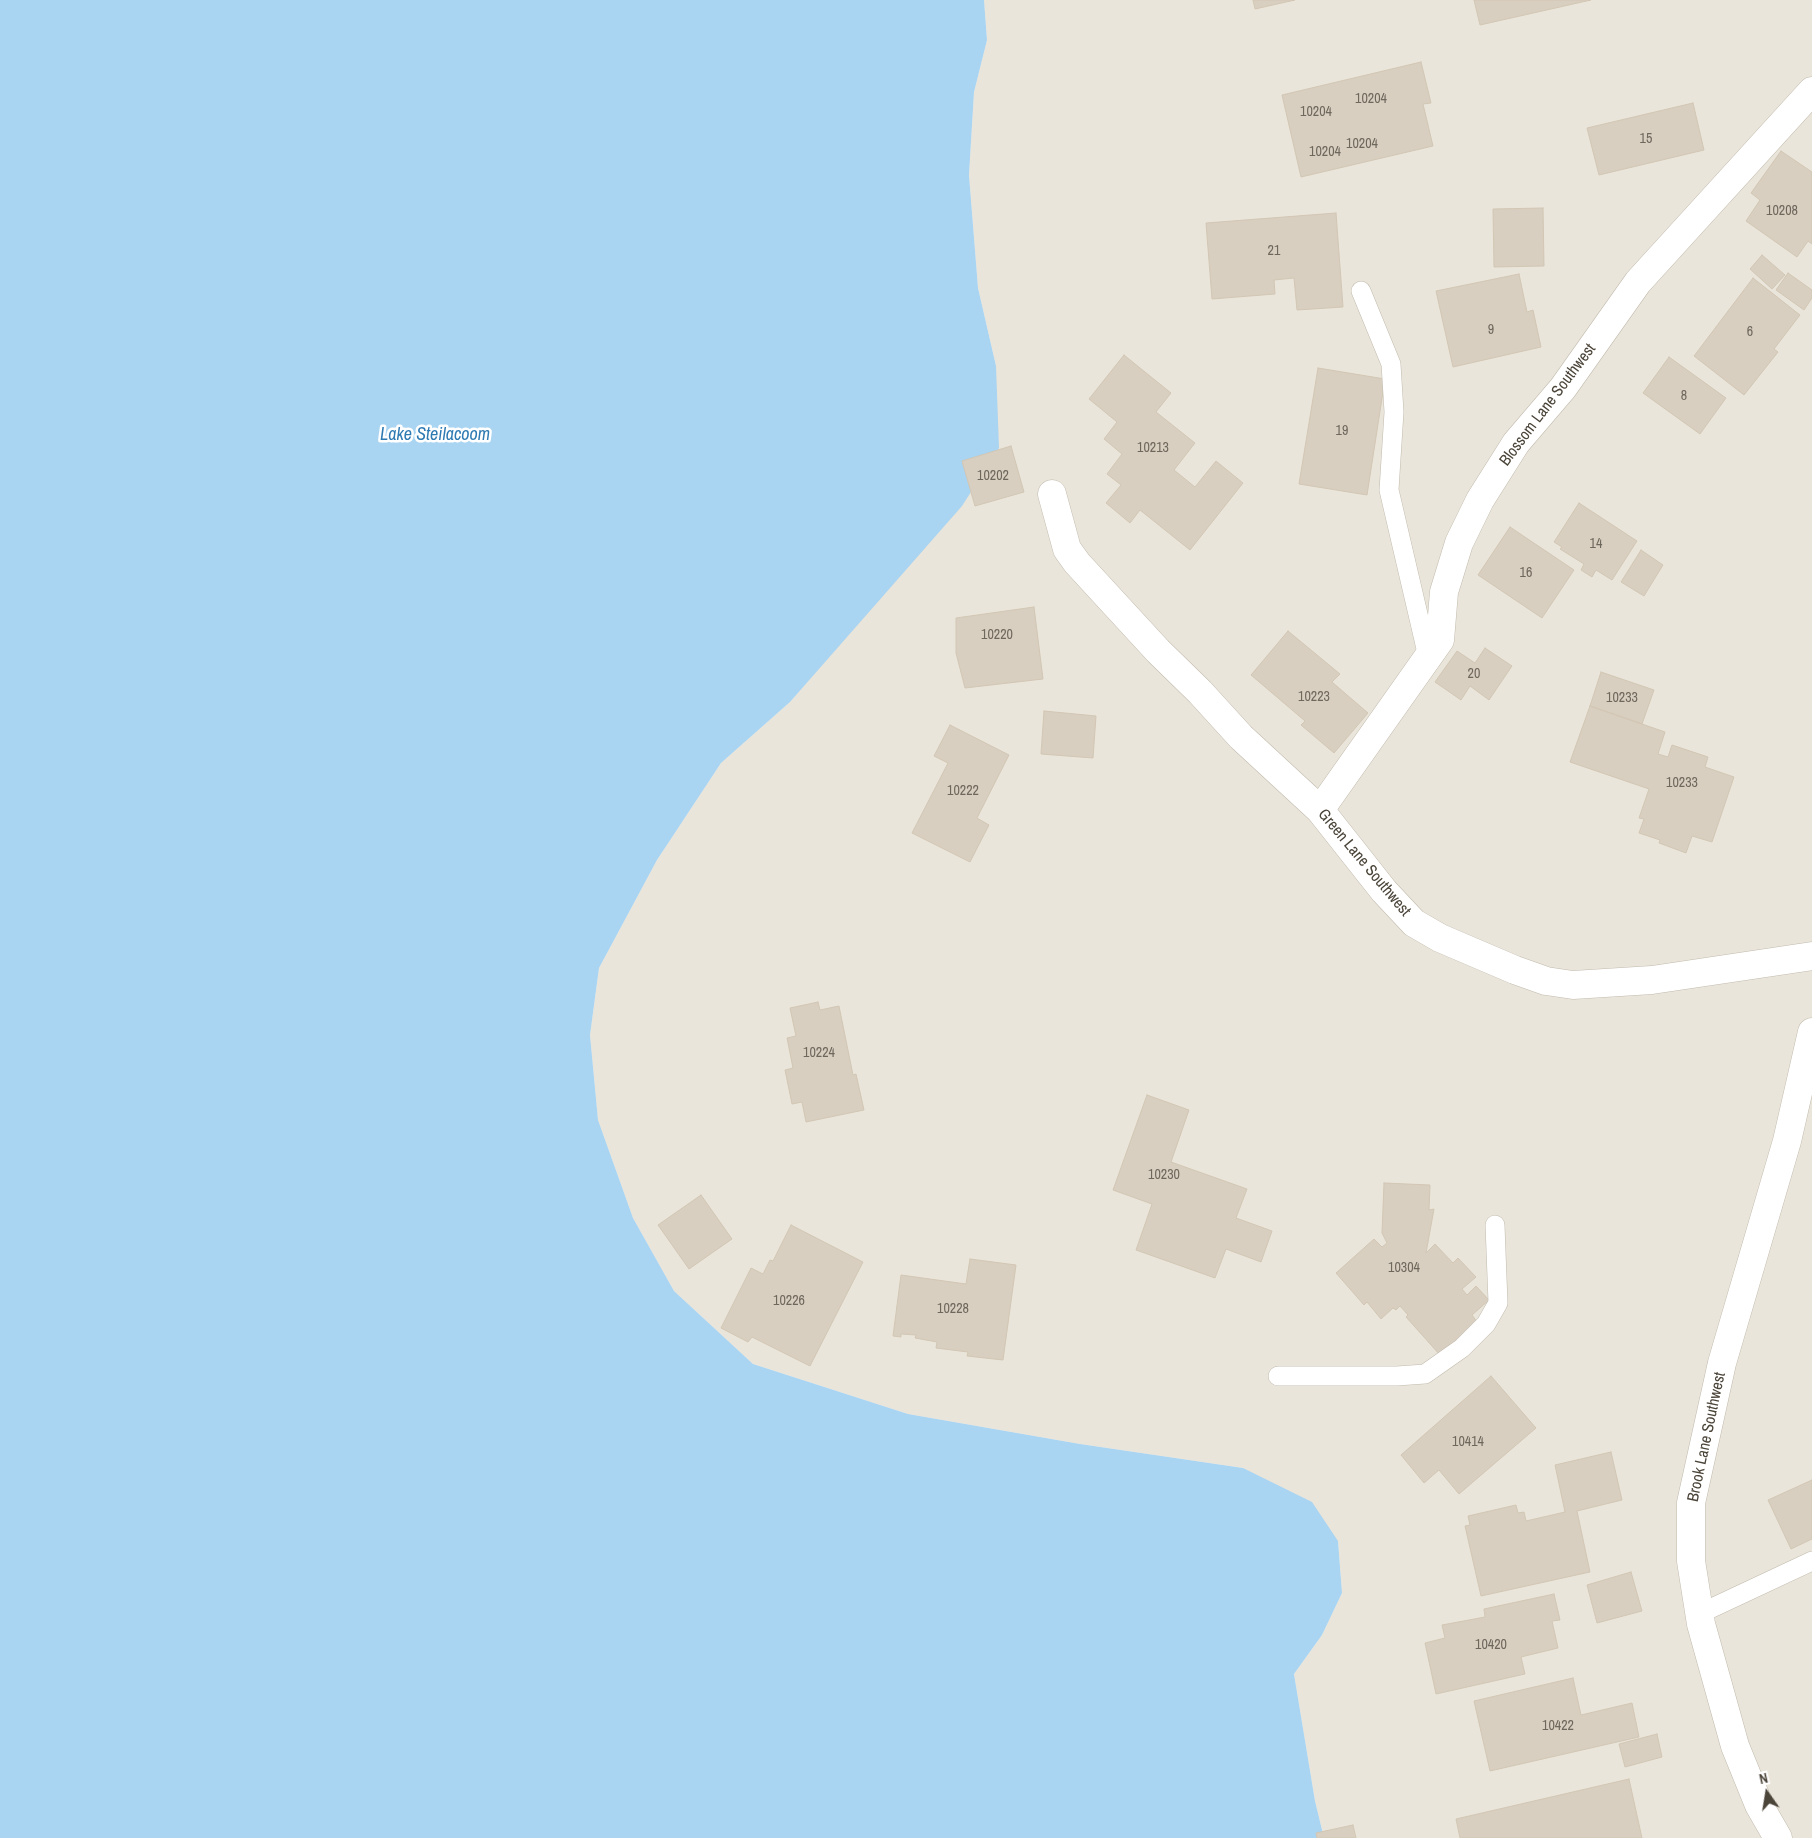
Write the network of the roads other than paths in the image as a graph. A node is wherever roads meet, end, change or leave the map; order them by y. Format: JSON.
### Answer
{"nodes":[{"id":1,"x":1812,"y":91,"type":"edge"},
{"id":2,"x":1361,"y":291,"type":"dead end"},
{"id":3,"x":1052,"y":494,"type":"dead end"},
{"id":4,"x":1428,"y":657,"type":"junction"},
{"id":5,"x":1320,"y":810,"type":"junction"},
{"id":6,"x":1812,"y":956,"type":"edge"},
{"id":7,"x":1812,"y":1032,"type":"edge"},
{"id":8,"x":1495,"y":1226,"type":"dead end"},
{"id":9,"x":1278,"y":1376,"type":"dead end"},
{"id":10,"x":1812,"y":1561,"type":"edge"},
{"id":11,"x":1699,"y":1614,"type":"junction"},
{"id":12,"x":1778,"y":1838,"type":"edge"}],
"edges":[{"from":1,"to":4,"type":"street","name":"Blossom Lane Southwest"},
{"from":2,"to":4,"type":"lane"},
{"from":3,"to":5,"type":"street","name":"Green Lane Southwest"},
{"from":4,"to":5,"type":"street","name":"Blossom Lane Southwest"},
{"from":5,"to":6,"type":"street","name":"Green Lane Southwest"},
{"from":7,"to":11,"type":"street","name":"Brook Lane Southwest"},
{"from":8,"to":9,"type":"lane"},
{"from":10,"to":11,"type":"lane"},
{"from":11,"to":12,"type":"street","name":"Brook Lane Southwest"}]}
